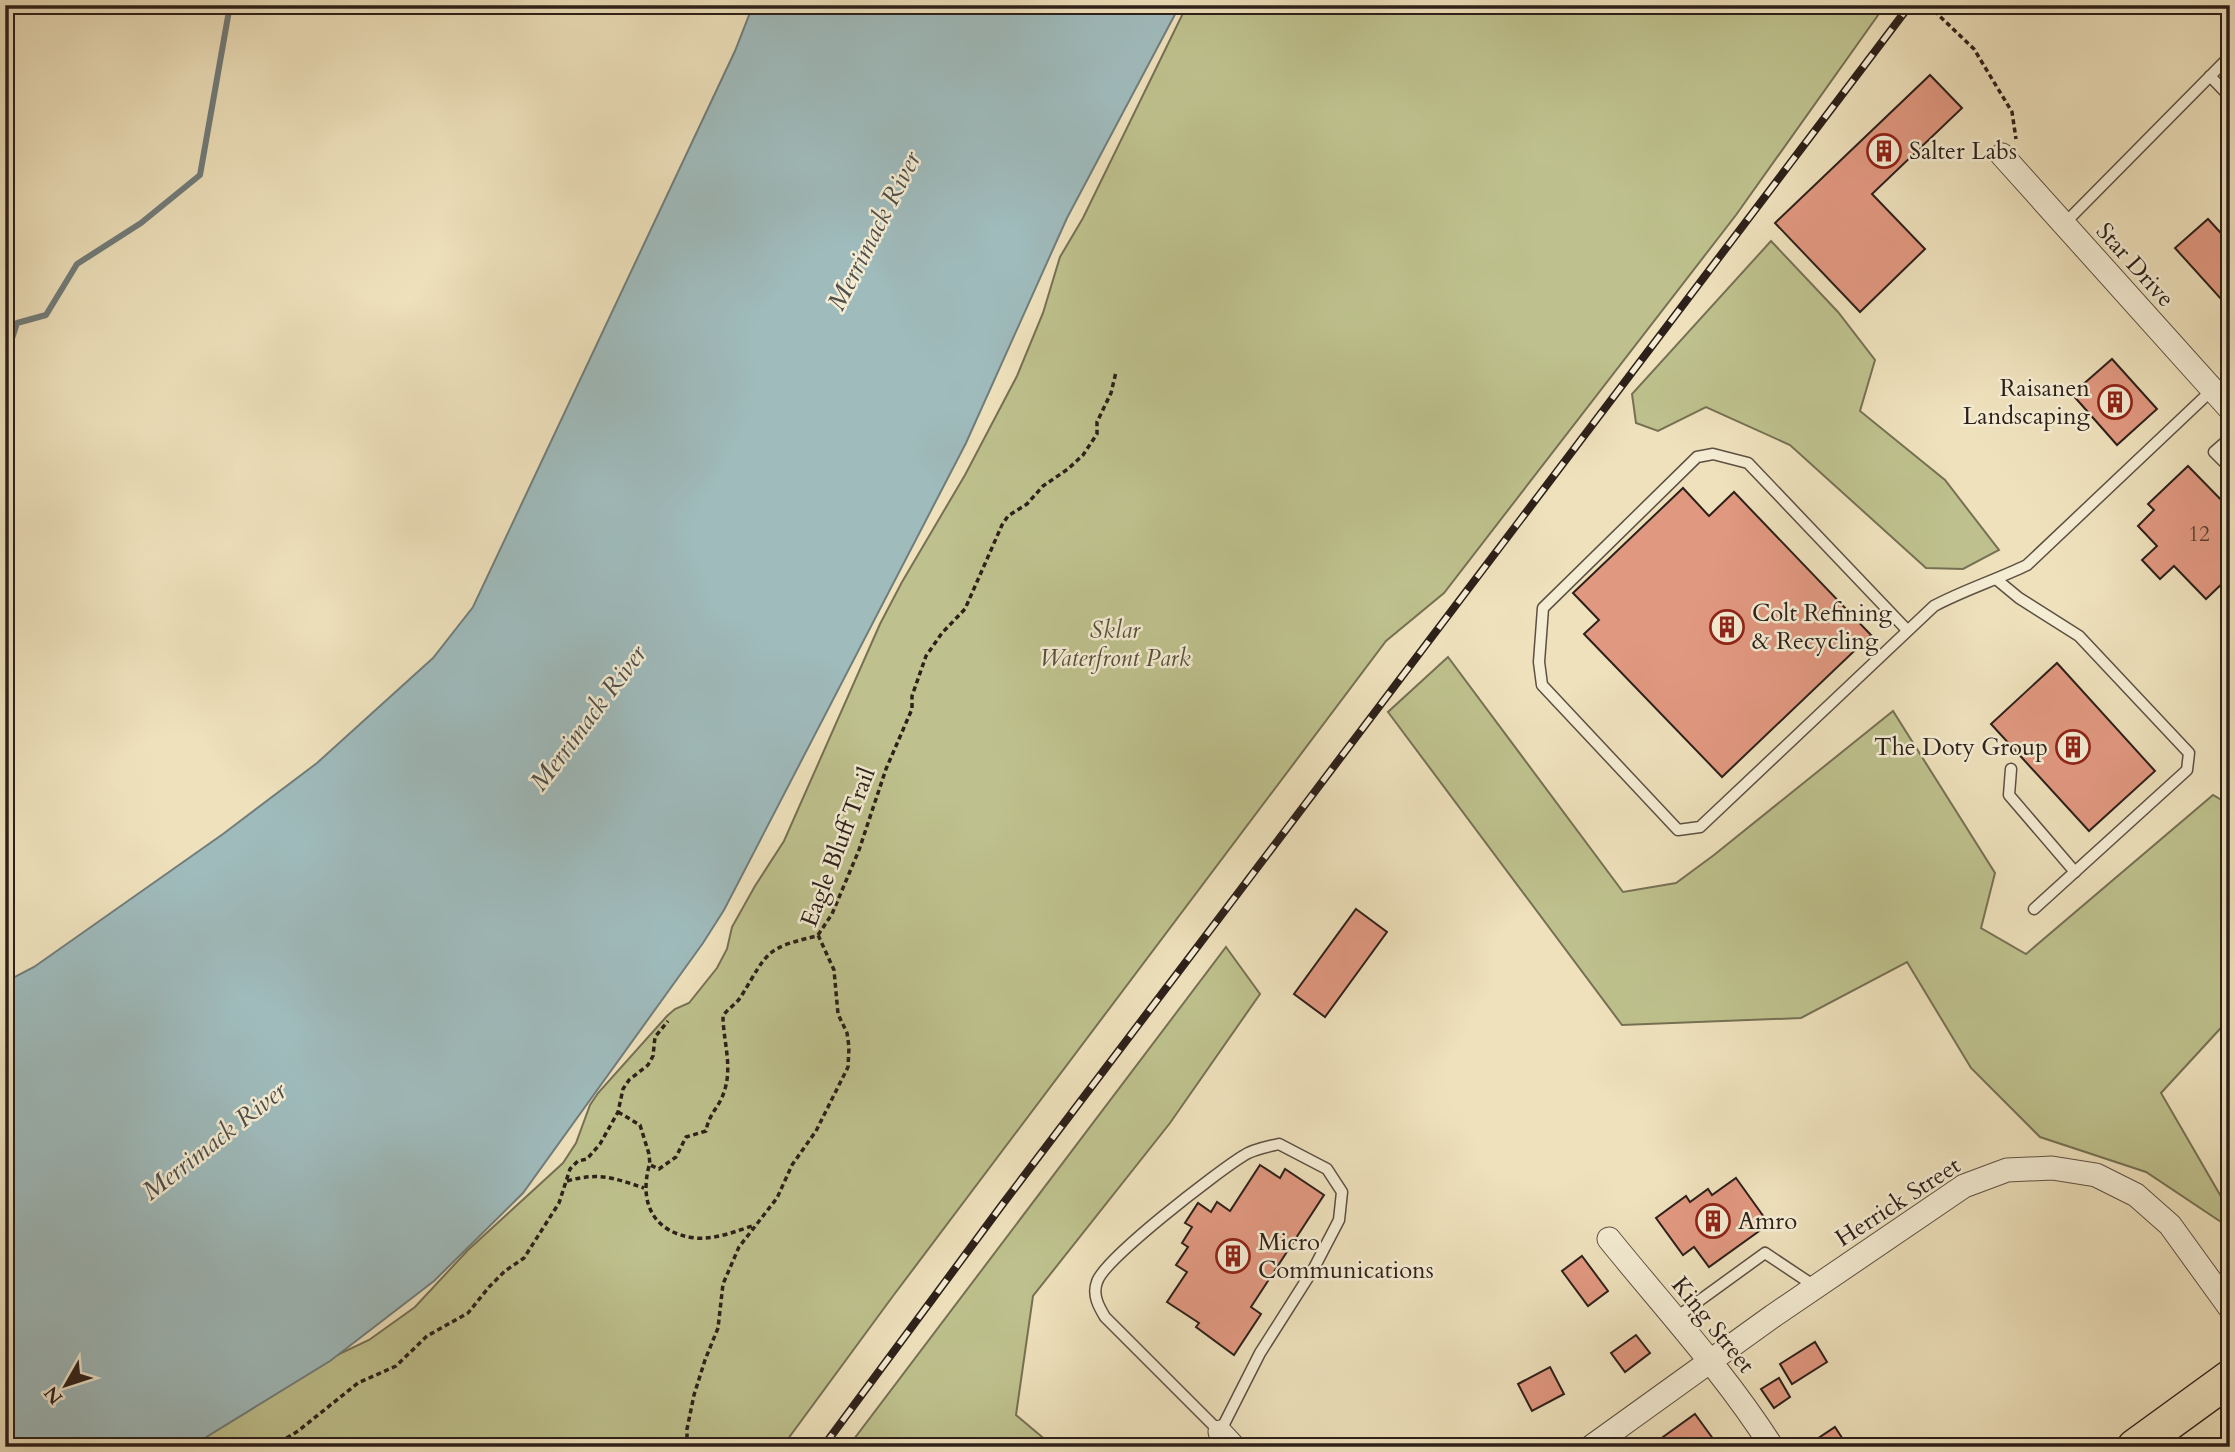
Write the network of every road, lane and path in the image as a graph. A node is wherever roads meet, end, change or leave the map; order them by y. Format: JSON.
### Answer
{"nodes":[{"id":1,"x":1928,"y":5,"type":"edge"},
{"id":2,"x":2219,"y":5,"type":"edge"},
{"id":3,"x":2230,"y":16,"type":"edge"},
{"id":4,"x":2230,"y":56,"type":"edge"},
{"id":5,"x":2210,"y":76,"type":"junction"},
{"id":6,"x":2230,"y":97,"type":"edge"},
{"id":7,"x":2008,"y":162,"type":"joint"},
{"id":8,"x":2063,"y":225,"type":"junction"},
{"id":9,"x":1116,"y":372,"type":"dead end"},
{"id":10,"x":2213,"y":390,"type":"junction"},
{"id":11,"x":2230,"y":409,"type":"edge"},
{"id":12,"x":2230,"y":438,"type":"edge"},
{"id":13,"x":2230,"y":468,"type":"edge"},
{"id":14,"x":1996,"y":579,"type":"junction"},
{"id":15,"x":1907,"y":630,"type":"junction"},
{"id":16,"x":2011,"y":769,"type":"dead end"},
{"id":17,"x":2075,"y":872,"type":"junction"},
{"id":18,"x":2034,"y":909,"type":"dead end"},
{"id":19,"x":818,"y":936,"type":"junction"},
{"id":20,"x":668,"y":1021,"type":"dead end"},
{"id":21,"x":618,"y":1112,"type":"junction"},
{"id":22,"x":649,"y":1166,"type":"dead end"},
{"id":23,"x":567,"y":1181,"type":"dead end"},
{"id":24,"x":645,"y":1188,"type":"dead end"},
{"id":25,"x":757,"y":1225,"type":"junction"},
{"id":26,"x":1609,"y":1239,"type":"dead end"},
{"id":27,"x":1816,"y":1287,"type":"junction"},
{"id":28,"x":2230,"y":1308,"type":"edge"},
{"id":29,"x":1674,"y":1319,"type":"junction"},
{"id":30,"x":1710,"y":1363,"type":"junction"},
{"id":31,"x":2230,"y":1378,"type":"edge"},
{"id":32,"x":1227,"y":1439,"type":"edge"},
{"id":33,"x":272,"y":1447,"type":"edge"},
{"id":34,"x":416,"y":1447,"type":"edge"},
{"id":35,"x":441,"y":1447,"type":"edge"},
{"id":36,"x":687,"y":1447,"type":"edge"},
{"id":37,"x":1591,"y":1447,"type":"edge"},
{"id":38,"x":1772,"y":1447,"type":"edge"},
{"id":39,"x":2135,"y":1447,"type":"edge"}],
"edges":[{"from":1,"to":7,"type":"path"},
{"from":2,"to":3,"type":"lane"},
{"from":4,"to":5,"type":"lane"},
{"from":5,"to":6,"type":"lane"},
{"from":5,"to":8,"type":"lane"},
{"from":7,"to":8,"type":"street","name":"Star Drive"},
{"from":8,"to":10,"type":"street","name":"Star Drive"},
{"from":9,"to":19,"type":"path","name":"Eagle Bluff Trail"},
{"from":10,"to":11,"type":"street","name":"Star Drive"},
{"from":10,"to":14,"type":"lane"},
{"from":12,"to":13,"type":"lane"},
{"from":14,"to":15,"type":"lane"},
{"from":14,"to":17,"type":"lane"},
{"from":15,"to":15,"type":"lane"},
{"from":16,"to":17,"type":"lane"},
{"from":17,"to":18,"type":"lane"},
{"from":19,"to":21,"type":"path"},
{"from":19,"to":25,"type":"path","name":"Eagle Bluff Trail"},
{"from":20,"to":21,"type":"path"},
{"from":21,"to":33,"type":"path"},
{"from":22,"to":25,"type":"path"},
{"from":23,"to":24,"type":"path"},
{"from":25,"to":36,"type":"path","name":"Eagle Bluff Trail"},
{"from":26,"to":29,"type":"street","name":"King Street"},
{"from":27,"to":28,"type":"street","name":"Herrick Street"},
{"from":27,"to":29,"type":"lane"},
{"from":27,"to":30,"type":"street","name":"Herrick Street"},
{"from":29,"to":30,"type":"street","name":"King Street"},
{"from":30,"to":37,"type":"street","name":"Herrick Street"},
{"from":30,"to":38,"type":"street","name":"King Street"},
{"from":31,"to":39,"type":"main road"},
{"from":32,"to":32,"type":"lane"},
{"from":34,"to":35,"type":"path"}]}
